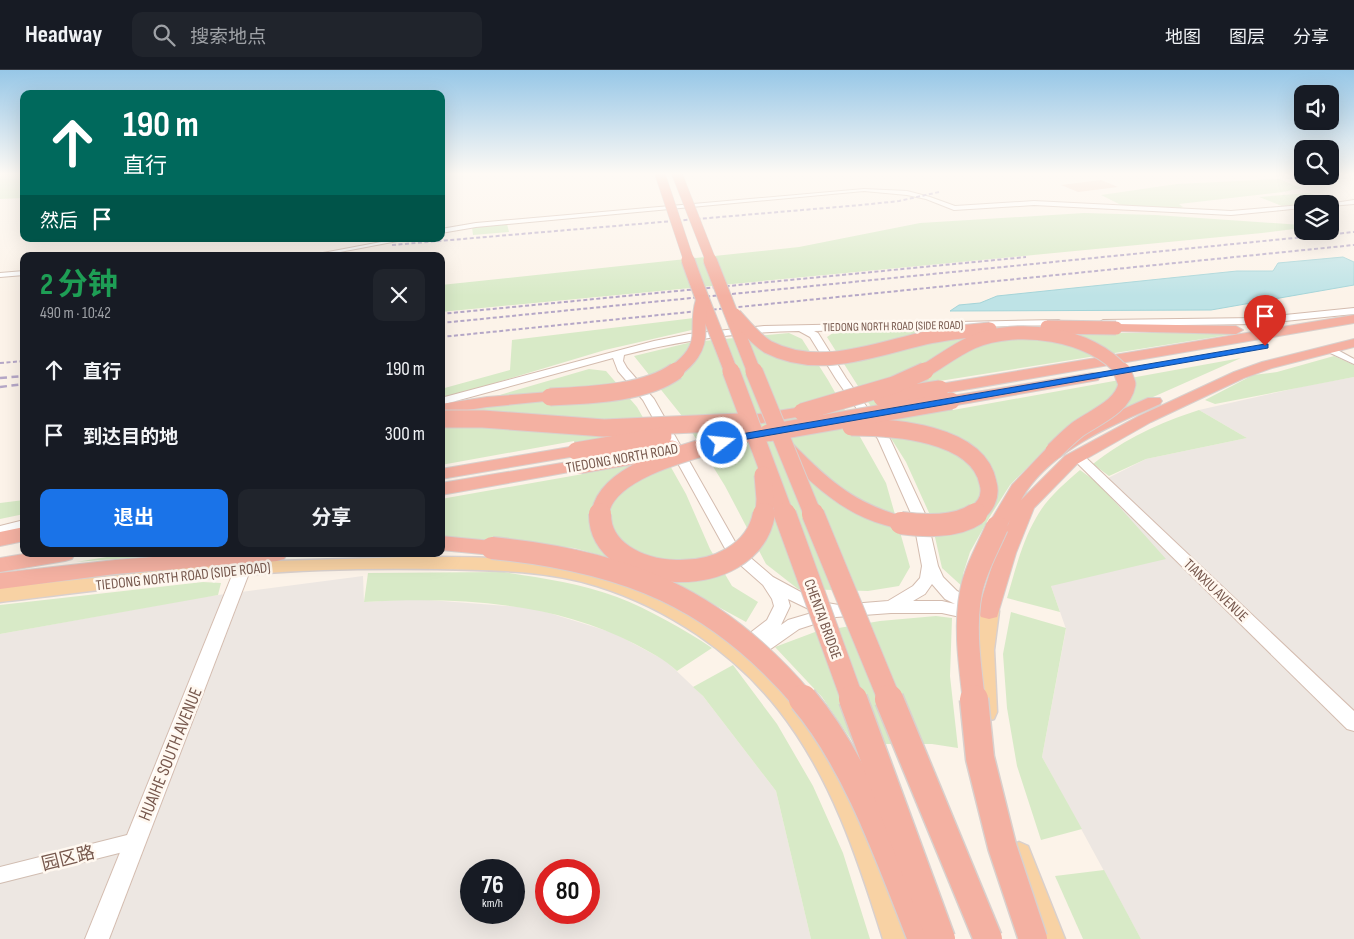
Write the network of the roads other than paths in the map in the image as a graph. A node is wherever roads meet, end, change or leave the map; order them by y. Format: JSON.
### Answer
{"nodes":[{"id":1,"x":592,"y":215,"type":"edge"},
{"id":2,"x":673,"y":215,"type":"edge"},
{"id":3,"x":693,"y":215,"type":"edge"},
{"id":4,"x":445,"y":230,"type":"edge"},
{"id":5,"x":388,"y":242,"type":"edge"},
{"id":6,"x":332,"y":252,"type":"edge"},
{"id":7,"x":20,"y":273,"type":"edge"},
{"id":8,"x":0,"y":274,"type":"edge"},
{"id":9,"x":702,"y":301,"type":"junction"},
{"id":10,"x":731,"y":311,"type":"junction"},
{"id":11,"x":1354,"y":311,"type":"edge"},
{"id":12,"x":1354,"y":319,"type":"edge"},
{"id":13,"x":1337,"y":322,"type":"junction"},
{"id":14,"x":1116,"y":328,"type":"joint"},
{"id":15,"x":802,"y":329,"type":"junction"},
{"id":16,"x":1354,"y":331,"type":"edge"},
{"id":17,"x":1328,"y":342,"type":"junction"},
{"id":18,"x":1354,"y":343,"type":"edge"},
{"id":19,"x":618,"y":354,"type":"junction"},
{"id":20,"x":1354,"y":362,"type":"edge"},
{"id":21,"x":945,"y":395,"type":"junction"},
{"id":22,"x":445,"y":401,"type":"edge"},
{"id":23,"x":445,"y":408,"type":"edge"},
{"id":24,"x":445,"y":419,"type":"edge"},
{"id":25,"x":795,"y":428,"type":"junction"},
{"id":26,"x":747,"y":434,"type":"junction"},
{"id":27,"x":1066,"y":454,"type":"junction"},
{"id":28,"x":578,"y":458,"type":"junction"},
{"id":29,"x":445,"y":474,"type":"edge"},
{"id":30,"x":445,"y":488,"type":"edge"},
{"id":31,"x":20,"y":527,"type":"edge"},
{"id":32,"x":0,"y":531,"type":"edge"},
{"id":33,"x":20,"y":535,"type":"edge"},
{"id":34,"x":0,"y":539,"type":"edge"},
{"id":35,"x":445,"y":542,"type":"edge"},
{"id":36,"x":20,"y":544,"type":"edge"},
{"id":37,"x":0,"y":546,"type":"edge"},
{"id":38,"x":492,"y":548,"type":"junction"},
{"id":39,"x":445,"y":550,"type":"edge"},
{"id":40,"x":47,"y":557,"type":"edge"},
{"id":41,"x":239,"y":557,"type":"edge"},
{"id":42,"x":0,"y":565,"type":"edge"},
{"id":43,"x":930,"y":566,"type":"junction"},
{"id":44,"x":243,"y":568,"type":"junction"},
{"id":45,"x":0,"y":580,"type":"edge"},
{"id":46,"x":768,"y":581,"type":"junction"},
{"id":47,"x":0,"y":595,"type":"edge"},
{"id":48,"x":891,"y":607,"type":"junction"},
{"id":49,"x":838,"y":611,"type":"junction"},
{"id":50,"x":989,"y":614,"type":"junction"},
{"id":51,"x":740,"y":656,"type":"junction"},
{"id":52,"x":1354,"y":723,"type":"edge"},
{"id":53,"x":135,"y":841,"type":"junction"},
{"id":54,"x":0,"y":875,"type":"edge"},
{"id":55,"x":97,"y":939,"type":"edge"},
{"id":56,"x":897,"y":939,"type":"edge"},
{"id":57,"x":922,"y":939,"type":"edge"},
{"id":58,"x":940,"y":939,"type":"edge"},
{"id":59,"x":988,"y":939,"type":"edge"},
{"id":60,"x":1032,"y":939,"type":"edge"},
{"id":61,"x":1051,"y":939,"type":"edge"}],
"edges":[{"from":1,"to":4,"type":"street"},
{"from":2,"to":9,"type":"highway","name":"CHENTAI BRIDGE","bridge":true},
{"from":3,"to":10,"type":"highway","name":"CHENTAI BRIDGE","bridge":true},
{"from":5,"to":6,"type":"street"},
{"from":7,"to":8,"type":"street"},
{"from":9,"to":23,"type":"highway","bridge":true},
{"from":9,"to":26,"type":"highway","name":"CHENTAI BRIDGE","bridge":true},
{"from":10,"to":14,"type":"highway","bridge":true},
{"from":10,"to":25,"type":"highway","name":"CHENTAI BRIDGE","bridge":true},
{"from":11,"to":15,"type":"street","name":"TIEDONG NORTH ROAD (SIDE ROAD)"},
{"from":12,"to":13,"type":"highway"},
{"from":13,"to":14,"type":"highway"},
{"from":13,"to":21,"type":"highway"},
{"from":15,"to":19,"type":"street","name":"TIEDONG NORTH ROAD (SIDE ROAD)"},
{"from":15,"to":43,"type":"street"},
{"from":16,"to":17,"type":"highway"},
{"from":17,"to":18,"type":"highway"},
{"from":17,"to":20,"type":"street"},
{"from":17,"to":21,"type":"highway","name":"TIEDONG NORTH ROAD"},
{"from":17,"to":27,"type":"highway"},
{"from":17,"to":27,"type":"highway","bridge":true},
{"from":19,"to":22,"type":"street","name":"TIEDONG NORTH ROAD (SIDE ROAD)"},
{"from":19,"to":46,"type":"street"},
{"from":21,"to":25,"type":"highway","name":"TIEDONG NORTH ROAD","bridge":true},
{"from":24,"to":26,"type":"highway","bridge":true},
{"from":25,"to":25,"type":"highway","bridge":true},
{"from":25,"to":26,"type":"highway","name":"TIEDONG NORTH ROAD","bridge":true},
{"from":25,"to":27,"type":"highway","bridge":true},
{"from":25,"to":59,"type":"highway","name":"CHENTAI BRIDGE","bridge":true},
{"from":26,"to":26,"type":"highway","bridge":true},
{"from":26,"to":28,"type":"highway","name":"TIEDONG NORTH ROAD","bridge":true},
{"from":26,"to":58,"type":"highway","name":"CHENTAI BRIDGE","bridge":true},
{"from":27,"to":50,"type":"highway"},
{"from":27,"to":52,"type":"street","name":"TIANXIU AVENUE"},
{"from":27,"to":60,"type":"highway","bridge":true},
{"from":28,"to":29,"type":"highway","name":"TIEDONG NORTH ROAD"},
{"from":28,"to":30,"type":"highway","name":"TIEDONG NORTH ROAD"},
{"from":31,"to":32,"type":"street"},
{"from":33,"to":34,"type":"highway"},
{"from":35,"to":38,"type":"highway"},
{"from":36,"to":37,"type":"highway"},
{"from":38,"to":39,"type":"highway"},
{"from":38,"to":57,"type":"highway","bridge":true},
{"from":40,"to":42,"type":"highway"},
{"from":41,"to":45,"type":"highway"},
{"from":43,"to":48,"type":"street"},
{"from":43,"to":50,"type":"street"},
{"from":44,"to":47,"type":"main road","name":"TIEDONG NORTH ROAD (SIDE ROAD)"},
{"from":44,"to":51,"type":"main road","name":"TIEDONG NORTH ROAD (SIDE ROAD)"},
{"from":44,"to":53,"type":"street","name":"HUAIHE SOUTH AVENUE"},
{"from":46,"to":49,"type":"street"},
{"from":46,"to":51,"type":"street"},
{"from":48,"to":49,"type":"street"},
{"from":48,"to":50,"type":"street"},
{"from":49,"to":51,"type":"street"},
{"from":50,"to":61,"type":"main road"},
{"from":51,"to":56,"type":"main road","name":"TIEDONG NORTH ROAD (SIDE ROAD)"},
{"from":53,"to":54,"type":"street","name":"园区路"},
{"from":53,"to":55,"type":"street","name":"HUAIHE SOUTH AVENUE"}]}
